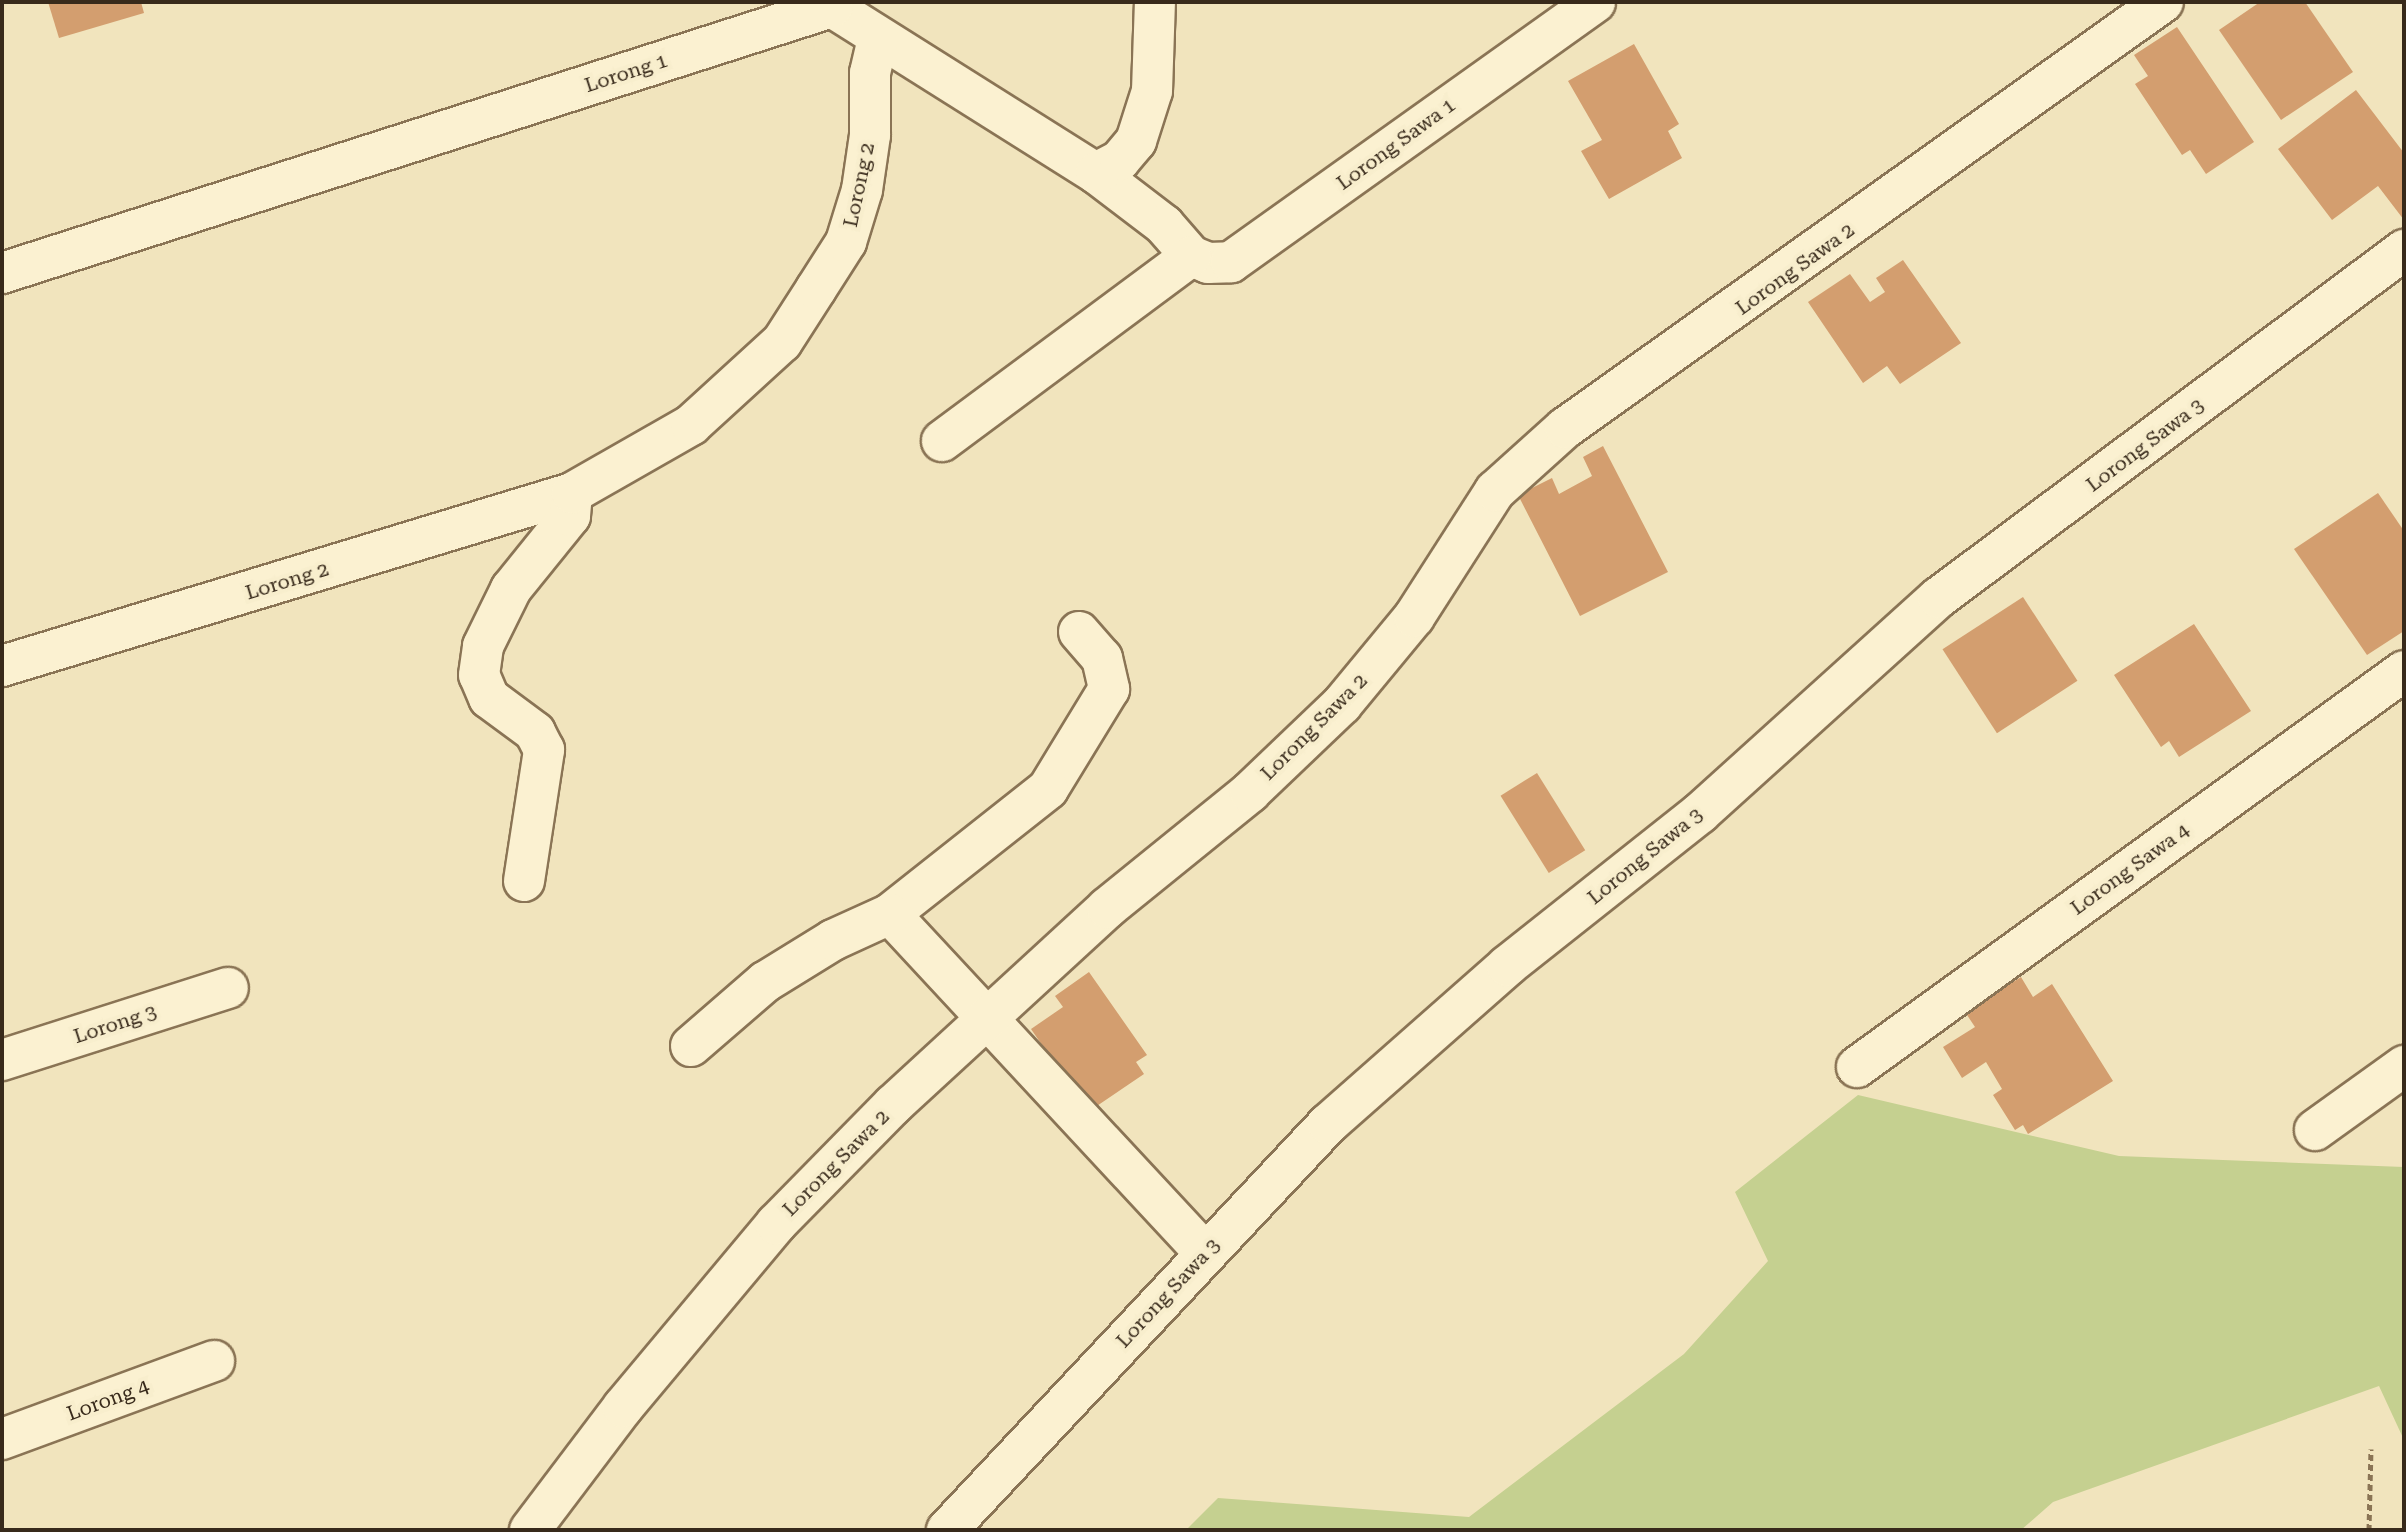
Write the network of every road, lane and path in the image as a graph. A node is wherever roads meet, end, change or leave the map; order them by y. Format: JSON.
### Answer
{"nodes":[{"id":1,"x":1155,"y":2,"type":"edge"},
{"id":2,"x":1595,"y":2,"type":"edge"},
{"id":3,"x":2163,"y":2,"type":"edge"},
{"id":4,"x":832,"y":4,"type":"edge"},
{"id":5,"x":878,"y":38,"type":"junction"},
{"id":6,"x":1096,"y":173,"type":"junction"},
{"id":7,"x":2404,"y":250,"type":"edge"},
{"id":8,"x":1191,"y":256,"type":"junction"},
{"id":9,"x":2,"y":273,"type":"edge"},
{"id":10,"x":942,"y":441,"type":"dead end"},
{"id":11,"x":572,"y":493,"type":"junction"},
{"id":12,"x":1079,"y":632,"type":"dead end"},
{"id":13,"x":2,"y":666,"type":"edge"},
{"id":14,"x":2404,"y":671,"type":"edge"},
{"id":15,"x":524,"y":881,"type":"dead end"},
{"id":16,"x":890,"y":914,"type":"junction"},
{"id":17,"x":228,"y":988,"type":"dead end"},
{"id":18,"x":991,"y":1017,"type":"junction"},
{"id":19,"x":691,"y":1046,"type":"dead end"},
{"id":20,"x":2,"y":1060,"type":"edge"},
{"id":21,"x":2404,"y":1066,"type":"edge"},
{"id":22,"x":1857,"y":1067,"type":"dead end"},
{"id":23,"x":2315,"y":1130,"type":"dead end"},
{"id":24,"x":1205,"y":1253,"type":"junction"},
{"id":25,"x":214,"y":1361,"type":"dead end"},
{"id":26,"x":2,"y":1439,"type":"edge"},
{"id":27,"x":2371,"y":1449,"type":"dead end"},
{"id":28,"x":530,"y":1530,"type":"edge"},
{"id":29,"x":947,"y":1530,"type":"edge"},
{"id":30,"x":2369,"y":1530,"type":"edge"}],
"edges":[{"from":1,"to":6,"type":"street"},
{"from":2,"to":8,"type":"street","name":"Lorong Sawa 1"},
{"from":3,"to":18,"type":"street","name":"Lorong Sawa 2"},
{"from":4,"to":5,"type":"street","name":"Lorong 1"},
{"from":4,"to":9,"type":"street","name":"Lorong 1"},
{"from":5,"to":6,"type":"street","name":"Lorong 1"},
{"from":5,"to":11,"type":"street","name":"Lorong 2"},
{"from":6,"to":8,"type":"street","name":"Lorong 1"},
{"from":7,"to":24,"type":"street","name":"Lorong Sawa 3"},
{"from":8,"to":10,"type":"street"},
{"from":11,"to":13,"type":"street","name":"Lorong 2"},
{"from":11,"to":15,"type":"street"},
{"from":12,"to":16,"type":"street"},
{"from":14,"to":22,"type":"street","name":"Lorong Sawa 4"},
{"from":16,"to":18,"type":"street"},
{"from":16,"to":19,"type":"street"},
{"from":17,"to":20,"type":"street","name":"Lorong 3"},
{"from":18,"to":24,"type":"street"},
{"from":18,"to":28,"type":"street","name":"Lorong Sawa 2"},
{"from":21,"to":23,"type":"street"},
{"from":24,"to":29,"type":"street","name":"Lorong Sawa 3"},
{"from":25,"to":26,"type":"street","name":"Lorong 4"},
{"from":27,"to":30,"type":"path"}]}
